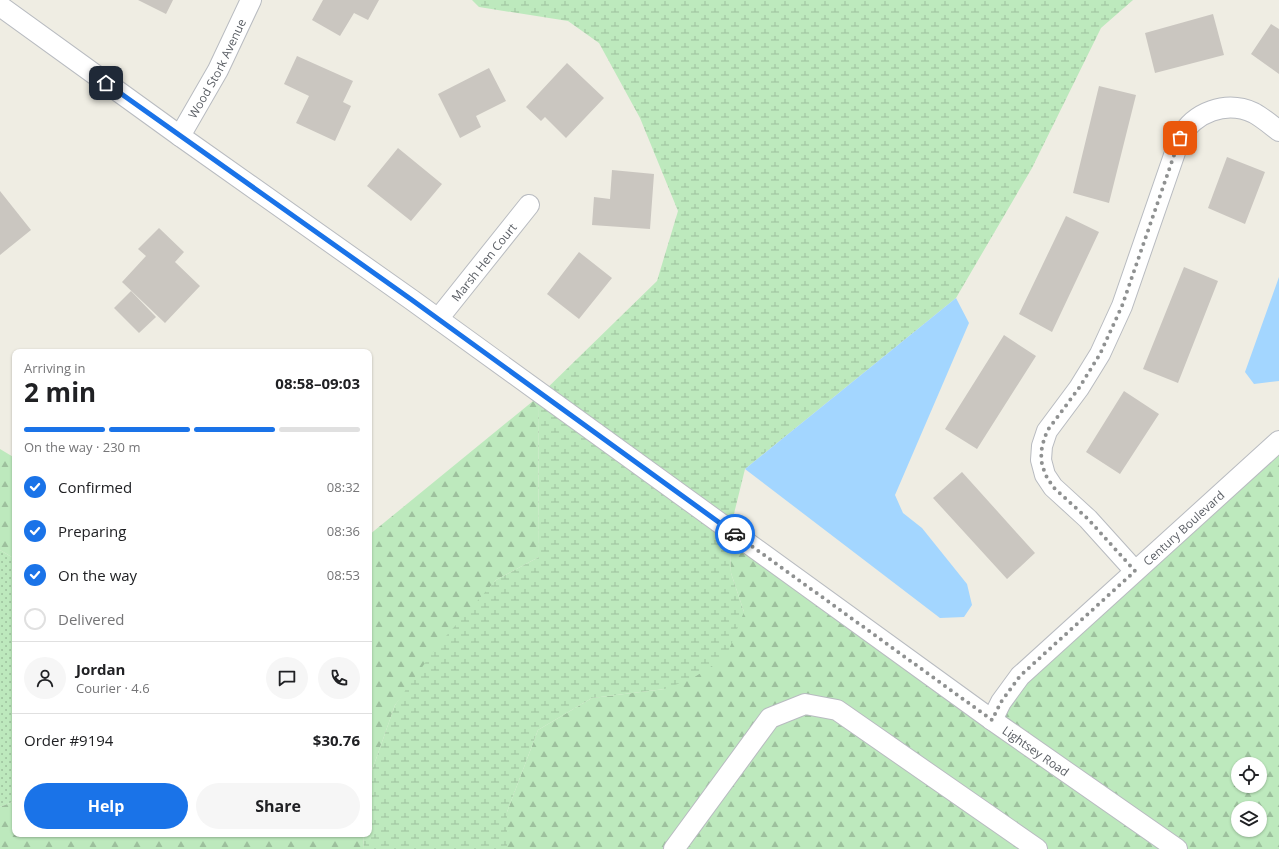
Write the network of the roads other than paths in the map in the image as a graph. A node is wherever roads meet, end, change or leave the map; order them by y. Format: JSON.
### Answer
{"nodes":[{"id":1,"x":251,"y":0,"type":"edge"},
{"id":2,"x":0,"y":6,"type":"edge"},
{"id":3,"x":1279,"y":131,"type":"edge"},
{"id":4,"x":180,"y":136,"type":"junction"},
{"id":5,"x":529,"y":204,"type":"dead end"},
{"id":6,"x":438,"y":319,"type":"junction"},
{"id":7,"x":1279,"y":441,"type":"edge"},
{"id":8,"x":1135,"y":571,"type":"junction"},
{"id":9,"x":992,"y":720,"type":"junction"},
{"id":10,"x":674,"y":849,"type":"edge"},
{"id":11,"x":1037,"y":849,"type":"edge"},
{"id":12,"x":1177,"y":849,"type":"edge"}],
"edges":[{"from":1,"to":4,"type":"street","name":"Wood Stork Avenue"},
{"from":2,"to":4,"type":"street","name":"Lightsey Road"},
{"from":3,"to":8,"type":"street"},
{"from":4,"to":6,"type":"street","name":"Lightsey Road"},
{"from":5,"to":6,"type":"street","name":"Marsh Hen Court"},
{"from":6,"to":9,"type":"street","name":"Lightsey Road"},
{"from":7,"to":8,"type":"street","name":"Century Boulevard"},
{"from":8,"to":9,"type":"street","name":"Century Boulevard"},
{"from":9,"to":12,"type":"street","name":"Lightsey Road"},
{"from":10,"to":11,"type":"street"}]}
